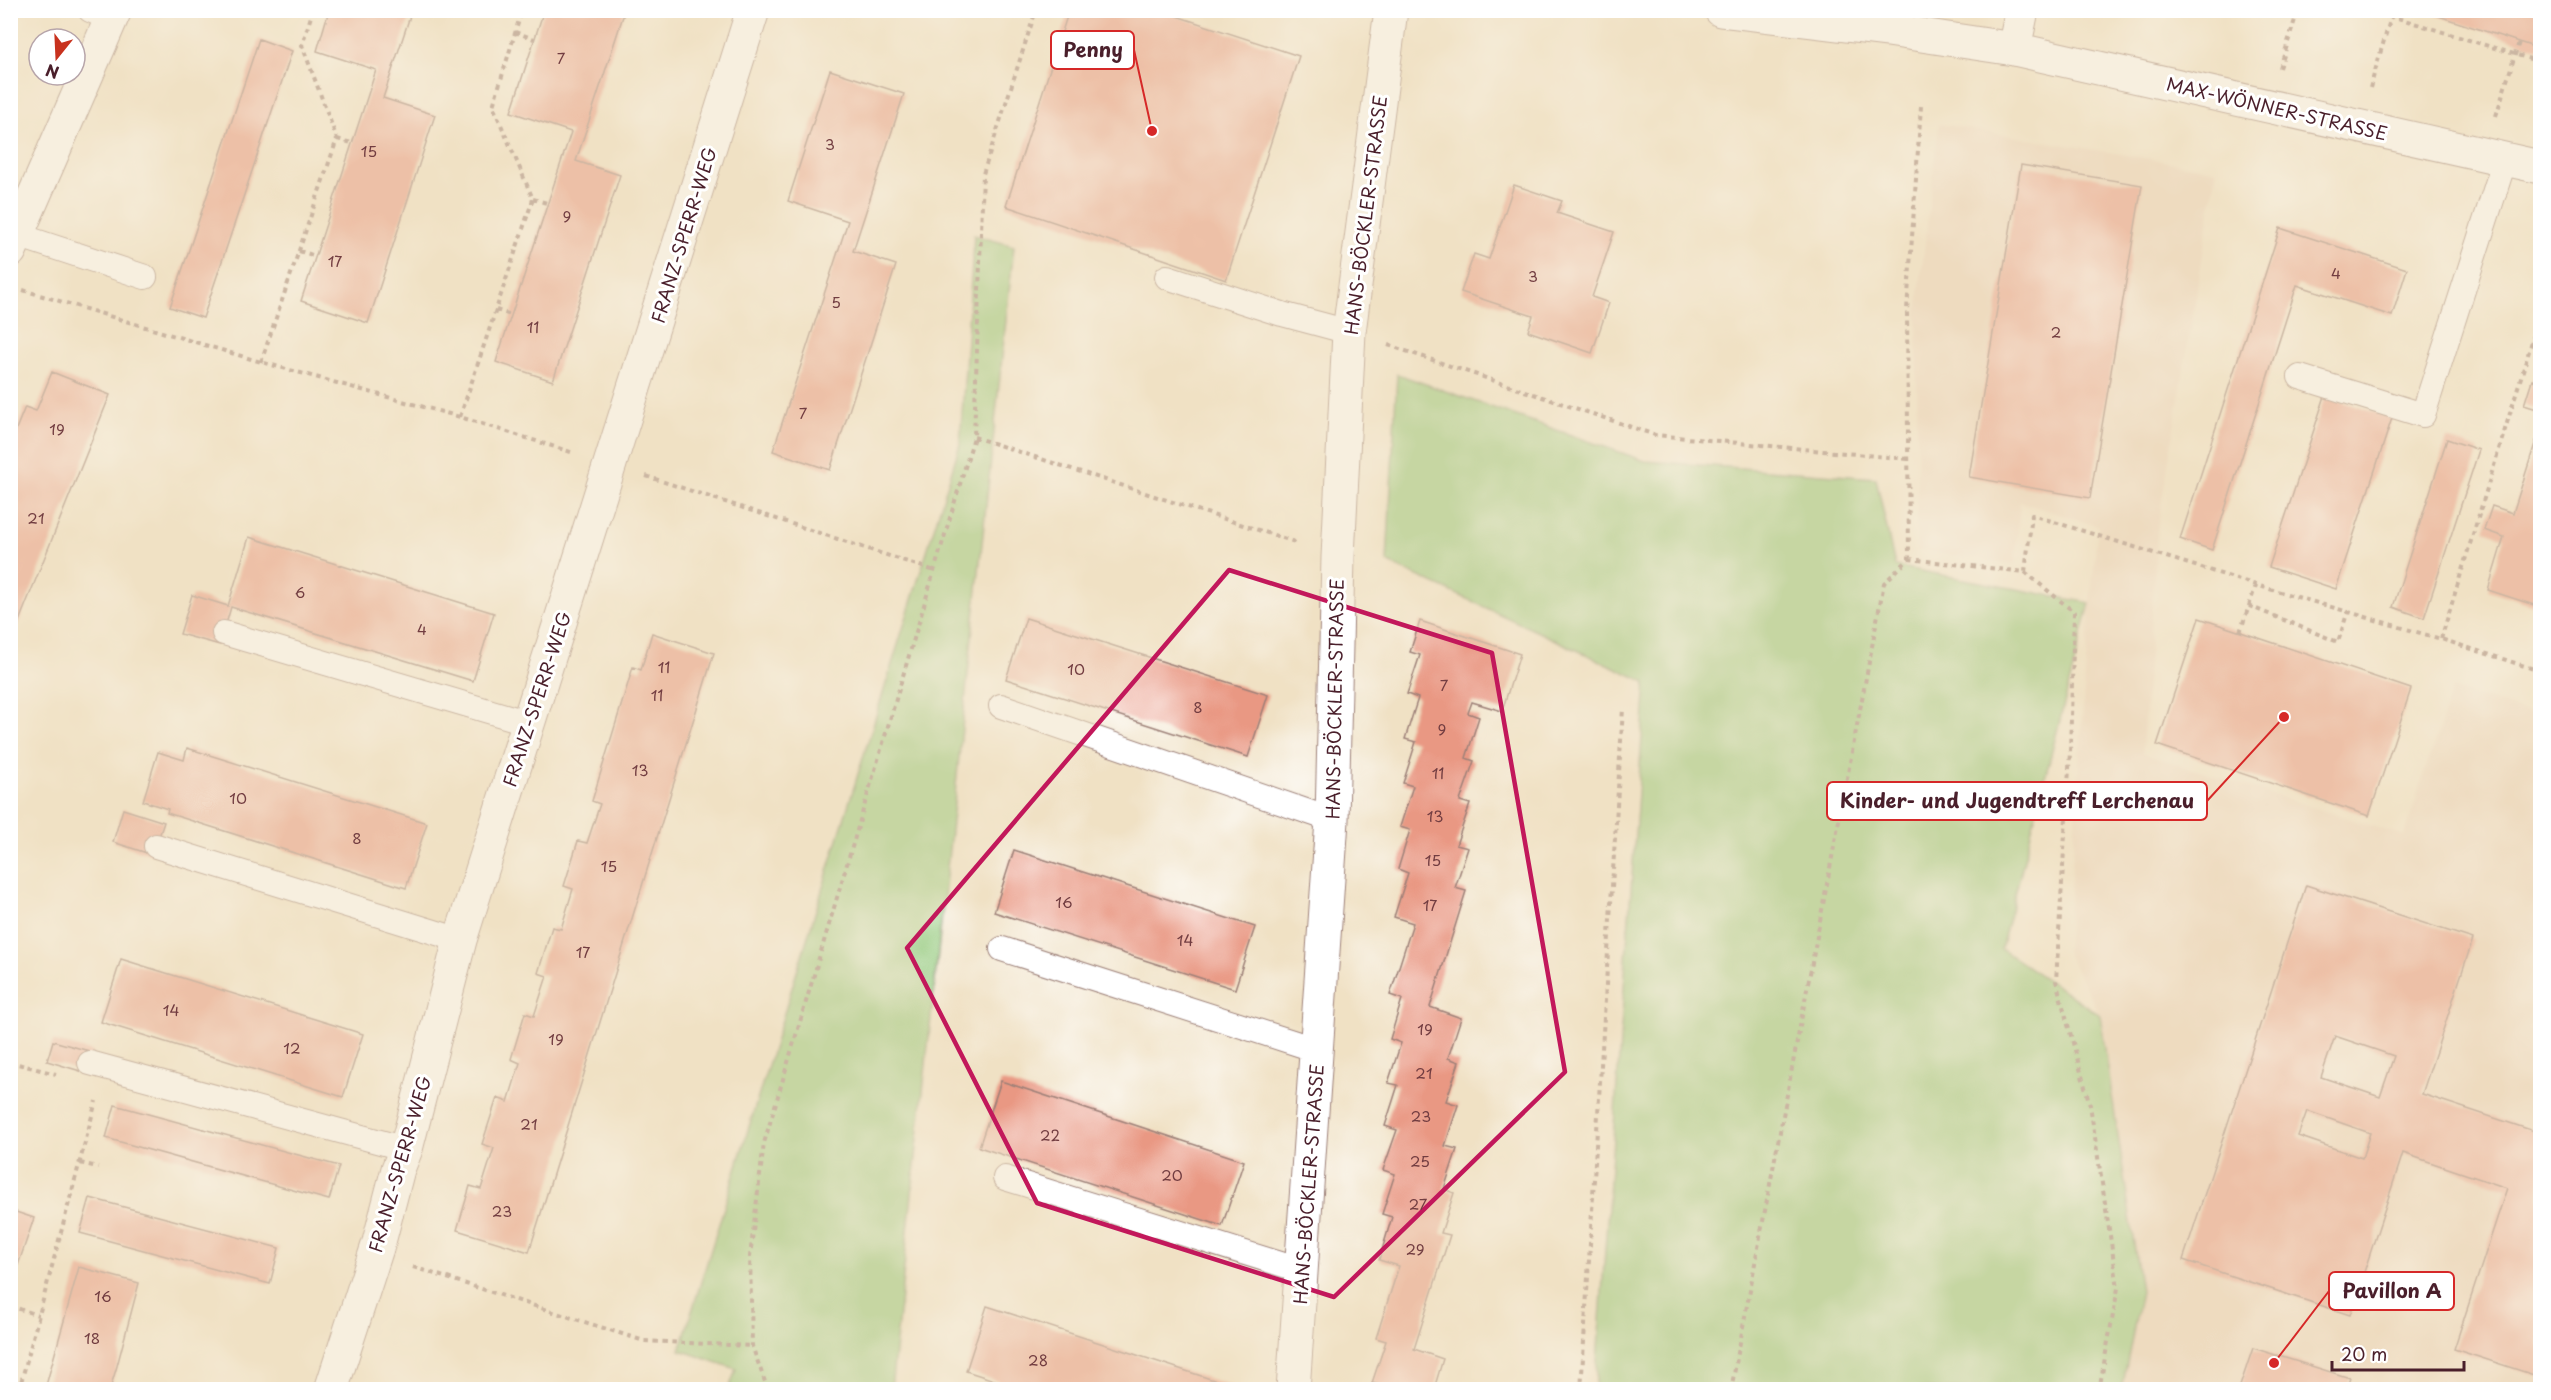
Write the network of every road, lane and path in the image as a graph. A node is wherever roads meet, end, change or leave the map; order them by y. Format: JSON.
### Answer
{"nodes":[{"id":1,"x":313,"y":10,"type":"edge"},
{"id":2,"x":522,"y":10,"type":"edge"},
{"id":3,"x":753,"y":10,"type":"edge"},
{"id":4,"x":1036,"y":10,"type":"edge"},
{"id":5,"x":1391,"y":10,"type":"edge"},
{"id":6,"x":1721,"y":10,"type":"edge"},
{"id":7,"x":2022,"y":10,"type":"edge"},
{"id":8,"x":2298,"y":10,"type":"edge"},
{"id":9,"x":2372,"y":10,"type":"edge"},
{"id":10,"x":2393,"y":10,"type":"edge"},
{"id":11,"x":105,"y":13,"type":"edge"},
{"id":12,"x":2392,"y":16,"type":"junction"},
{"id":13,"x":516,"y":32,"type":"junction"},
{"id":14,"x":534,"y":39,"type":"dead end"},
{"id":15,"x":2518,"y":42,"type":"dead end"},
{"id":16,"x":2014,"y":49,"type":"junction"},
{"id":17,"x":2515,"y":54,"type":"junction"},
{"id":18,"x":2541,"y":62,"type":"edge"},
{"id":19,"x":1921,"y":106,"type":"dead end"},
{"id":20,"x":2268,"y":106,"type":"junction"},
{"id":21,"x":2358,"y":126,"type":"junction"},
{"id":22,"x":337,"y":139,"type":"junction"},
{"id":23,"x":352,"y":143,"type":"dead end"},
{"id":24,"x":2495,"y":156,"type":"junction"},
{"id":25,"x":2541,"y":167,"type":"edge"},
{"id":26,"x":533,"y":199,"type":"junction"},
{"id":27,"x":548,"y":203,"type":"dead end"},
{"id":28,"x":14,"y":243,"type":"edge"},
{"id":29,"x":299,"y":251,"type":"junction"},
{"id":30,"x":316,"y":256,"type":"dead end"},
{"id":31,"x":145,"y":277,"type":"dead end"},
{"id":32,"x":1167,"y":277,"type":"dead end"},
{"id":33,"x":22,"y":290,"type":"dead end"},
{"id":34,"x":496,"y":310,"type":"junction"},
{"id":35,"x":511,"y":315,"type":"dead end"},
{"id":36,"x":2541,"y":315,"type":"edge"},
{"id":37,"x":1349,"y":332,"type":"junction"},
{"id":38,"x":261,"y":362,"type":"junction"},
{"id":39,"x":2300,"y":377,"type":"dead end"},
{"id":40,"x":460,"y":417,"type":"junction"},
{"id":41,"x":974,"y":437,"type":"junction"},
{"id":42,"x":1908,"y":459,"type":"junction"},
{"id":43,"x":611,"y":464,"type":"junction"},
{"id":44,"x":1338,"y":557,"type":"junction"},
{"id":45,"x":1909,"y":559,"type":"junction"},
{"id":46,"x":935,"y":571,"type":"junction"},
{"id":47,"x":2025,"y":572,"type":"junction"},
{"id":48,"x":2256,"y":585,"type":"junction"},
{"id":49,"x":2249,"y":606,"type":"junction"},
{"id":50,"x":2348,"y":611,"type":"junction"},
{"id":51,"x":2240,"y":632,"type":"dead end"},
{"id":52,"x":224,"y":633,"type":"dead end"},
{"id":53,"x":2441,"y":639,"type":"junction"},
{"id":54,"x":2541,"y":671,"type":"edge"},
{"id":55,"x":1001,"y":706,"type":"dead end"},
{"id":56,"x":1623,"y":708,"type":"dead end"},
{"id":57,"x":529,"y":723,"type":"junction"},
{"id":58,"x":1332,"y":820,"type":"junction"},
{"id":59,"x":156,"y":846,"type":"dead end"},
{"id":60,"x":460,"y":940,"type":"junction"},
{"id":61,"x":1002,"y":949,"type":"dead end"},
{"id":62,"x":1317,"y":1050,"type":"junction"},
{"id":63,"x":90,"y":1063,"type":"dead end"},
{"id":64,"x":97,"y":1096,"type":"dead end"},
{"id":65,"x":406,"y":1149,"type":"junction"},
{"id":66,"x":80,"y":1163,"type":"junction"},
{"id":67,"x":98,"y":1167,"type":"dead end"},
{"id":68,"x":1005,"y":1178,"type":"dead end"},
{"id":69,"x":374,"y":1254,"type":"junction"},
{"id":70,"x":1303,"y":1271,"type":"junction"},
{"id":71,"x":10,"y":1306,"type":"edge"},
{"id":72,"x":38,"y":1315,"type":"junction"},
{"id":73,"x":752,"y":1346,"type":"junction"},
{"id":74,"x":19,"y":1389,"type":"edge"},
{"id":75,"x":331,"y":1389,"type":"edge"},
{"id":76,"x":768,"y":1389,"type":"edge"},
{"id":77,"x":1293,"y":1389,"type":"edge"},
{"id":78,"x":1581,"y":1389,"type":"edge"},
{"id":79,"x":1731,"y":1389,"type":"edge"},
{"id":80,"x":2099,"y":1389,"type":"edge"}],
"edges":[{"from":1,"to":22,"type":"path"},
{"from":2,"to":13,"type":"path"},
{"from":3,"to":43,"type":"street","name":"FRANZ-SPERR-WEG"},
{"from":4,"to":41,"type":"path"},
{"from":5,"to":37,"type":"street","name":"HANS-BÖCKLER-STRASSE"},
{"from":6,"to":16,"type":"street","name":"MAX-WÖNNER-STRASSE"},
{"from":7,"to":16,"type":"street"},
{"from":8,"to":20,"type":"path"},
{"from":9,"to":12,"type":"path"},
{"from":10,"to":12,"type":"path"},
{"from":11,"to":28,"type":"street"},
{"from":12,"to":17,"type":"path"},
{"from":12,"to":21,"type":"path"},
{"from":13,"to":14,"type":"path"},
{"from":13,"to":26,"type":"path"},
{"from":15,"to":17,"type":"path"},
{"from":16,"to":20,"type":"street","name":"MAX-WÖNNER-STRASSE"},
{"from":17,"to":18,"type":"path"},
{"from":17,"to":24,"type":"path"},
{"from":19,"to":42,"type":"path"},
{"from":20,"to":21,"type":"street","name":"MAX-WÖNNER-STRASSE"},
{"from":21,"to":24,"type":"street","name":"MAX-WÖNNER-STRASSE"},
{"from":22,"to":23,"type":"path"},
{"from":22,"to":29,"type":"path"},
{"from":24,"to":25,"type":"street","name":"MAX-WÖNNER-STRASSE"},
{"from":24,"to":39,"type":"lane"},
{"from":26,"to":27,"type":"path"},
{"from":26,"to":34,"type":"path"},
{"from":28,"to":31,"type":"lane"},
{"from":29,"to":30,"type":"path"},
{"from":29,"to":38,"type":"path"},
{"from":32,"to":37,"type":"lane"},
{"from":33,"to":38,"type":"path"},
{"from":34,"to":35,"type":"path"},
{"from":34,"to":40,"type":"path"},
{"from":36,"to":53,"type":"path"},
{"from":37,"to":42,"type":"path"},
{"from":37,"to":44,"type":"street","name":"HANS-BÖCKLER-STRASSE"},
{"from":38,"to":40,"type":"path"},
{"from":40,"to":43,"type":"path"},
{"from":41,"to":44,"type":"path"},
{"from":41,"to":46,"type":"path"},
{"from":42,"to":45,"type":"path"},
{"from":43,"to":46,"type":"path"},
{"from":43,"to":57,"type":"street","name":"FRANZ-SPERR-WEG"},
{"from":44,"to":58,"type":"street","name":"HANS-BÖCKLER-STRASSE"},
{"from":45,"to":47,"type":"path"},
{"from":45,"to":79,"type":"path"},
{"from":46,"to":73,"type":"path"},
{"from":47,"to":48,"type":"path"},
{"from":47,"to":80,"type":"path"},
{"from":48,"to":49,"type":"path"},
{"from":48,"to":50,"type":"path"},
{"from":49,"to":50,"type":"path"},
{"from":49,"to":51,"type":"path"},
{"from":50,"to":53,"type":"path"},
{"from":52,"to":57,"type":"lane"},
{"from":53,"to":54,"type":"path"},
{"from":55,"to":58,"type":"lane"},
{"from":56,"to":78,"type":"path"},
{"from":57,"to":60,"type":"street","name":"FRANZ-SPERR-WEG"},
{"from":58,"to":62,"type":"street","name":"HANS-BÖCKLER-STRASSE"},
{"from":59,"to":60,"type":"lane"},
{"from":60,"to":65,"type":"street","name":"FRANZ-SPERR-WEG"},
{"from":61,"to":62,"type":"lane"},
{"from":62,"to":70,"type":"street","name":"HANS-BÖCKLER-STRASSE"},
{"from":63,"to":65,"type":"lane"},
{"from":64,"to":66,"type":"path"},
{"from":65,"to":69,"type":"street","name":"FRANZ-SPERR-WEG"},
{"from":66,"to":67,"type":"path"},
{"from":66,"to":72,"type":"path"},
{"from":68,"to":70,"type":"lane"},
{"from":69,"to":73,"type":"path"},
{"from":69,"to":75,"type":"street","name":"FRANZ-SPERR-WEG"},
{"from":70,"to":77,"type":"street","name":"HANS-BÖCKLER-STRASSE"},
{"from":71,"to":72,"type":"path"},
{"from":72,"to":74,"type":"path"},
{"from":73,"to":76,"type":"path"}]}
